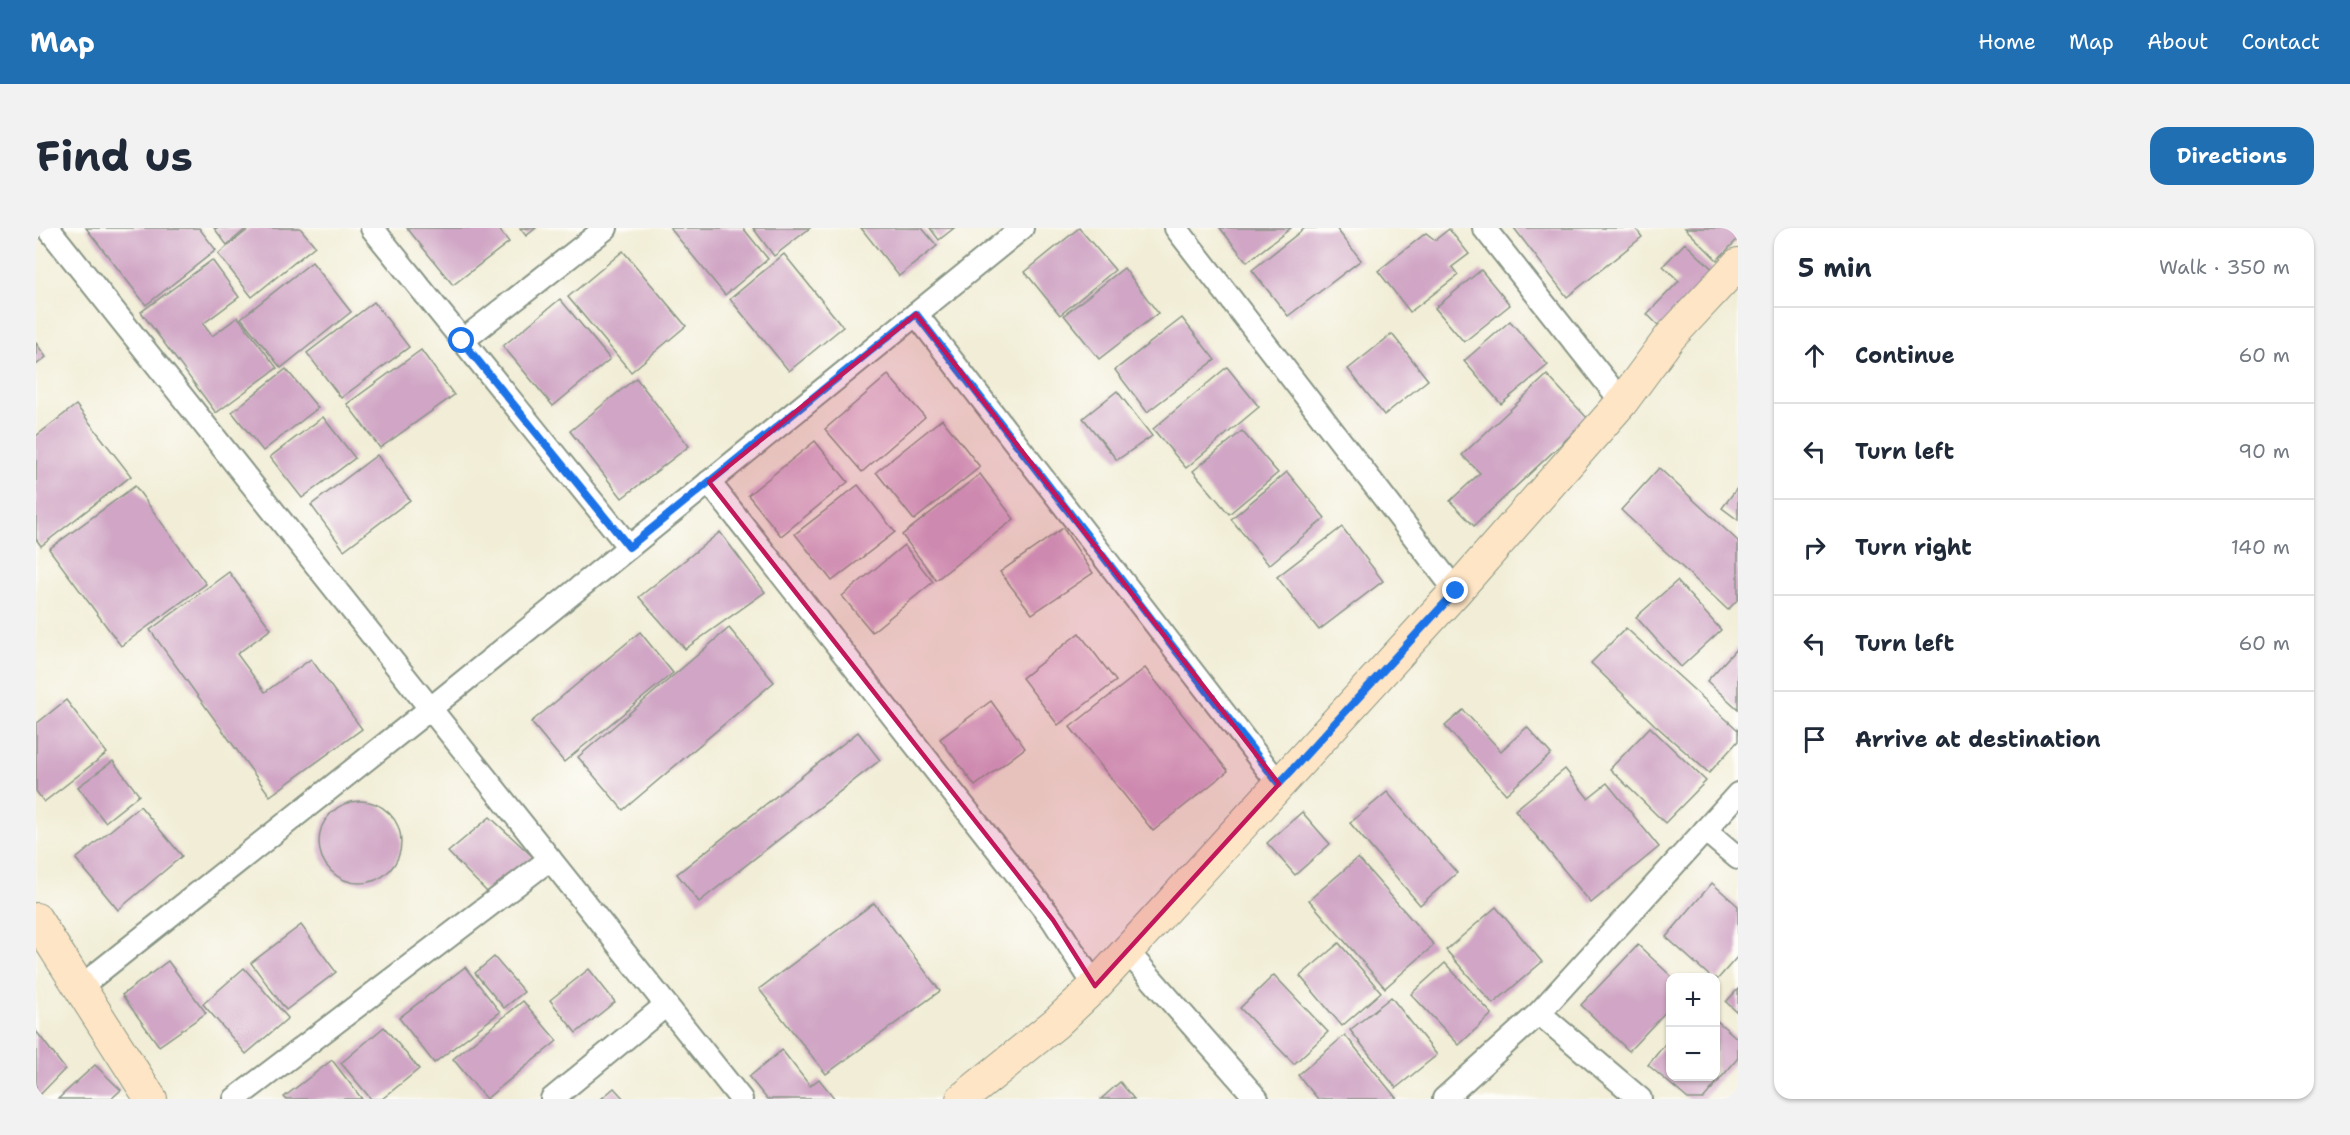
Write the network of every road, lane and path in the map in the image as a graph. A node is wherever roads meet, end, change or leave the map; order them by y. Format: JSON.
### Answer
{"nodes":[{"id":1,"x":48,"y":228,"type":"edge"},
{"id":2,"x":372,"y":228,"type":"edge"},
{"id":3,"x":606,"y":228,"type":"edge"},
{"id":4,"x":1022,"y":228,"type":"edge"},
{"id":5,"x":1176,"y":228,"type":"edge"},
{"id":6,"x":1484,"y":228,"type":"edge"},
{"id":7,"x":1738,"y":264,"type":"edge"},
{"id":8,"x":916,"y":314,"type":"junction"},
{"id":9,"x":462,"y":341,"type":"junction"},
{"id":10,"x":1622,"y":402,"type":"junction"},
{"id":11,"x":709,"y":482,"type":"junction"},
{"id":12,"x":629,"y":547,"type":"junction"},
{"id":13,"x":1456,"y":591,"type":"junction"},
{"id":14,"x":431,"y":708,"type":"junction"},
{"id":15,"x":1279,"y":784,"type":"junction"},
{"id":16,"x":1738,"y":794,"type":"edge"},
{"id":17,"x":1705,"y":830,"type":"junction"},
{"id":18,"x":1738,"y":858,"type":"edge"},
{"id":19,"x":550,"y":859,"type":"junction"},
{"id":20,"x":41,"y":938,"type":"edge"},
{"id":21,"x":1127,"y":951,"type":"junction"},
{"id":22,"x":1095,"y":986,"type":"junction"},
{"id":23,"x":80,"y":987,"type":"junction"},
{"id":24,"x":666,"y":1005,"type":"junction"},
{"id":25,"x":1539,"y":1012,"type":"junction"},
{"id":26,"x":151,"y":1099,"type":"edge"},
{"id":27,"x":235,"y":1099,"type":"edge"},
{"id":28,"x":552,"y":1099,"type":"edge"},
{"id":29,"x":741,"y":1099,"type":"edge"},
{"id":30,"x":962,"y":1099,"type":"edge"},
{"id":31,"x":1257,"y":1099,"type":"edge"},
{"id":32,"x":1444,"y":1099,"type":"edge"},
{"id":33,"x":1640,"y":1099,"type":"edge"}],
"edges":[{"from":1,"to":14,"type":"street"},
{"from":2,"to":9,"type":"street"},
{"from":3,"to":9,"type":"street"},
{"from":4,"to":8,"type":"street"},
{"from":5,"to":13,"type":"street"},
{"from":6,"to":10,"type":"street"},
{"from":7,"to":10,"type":"street"},
{"from":8,"to":11,"type":"street"},
{"from":8,"to":15,"type":"street"},
{"from":9,"to":12,"type":"street"},
{"from":10,"to":13,"type":"street"},
{"from":11,"to":12,"type":"street"},
{"from":11,"to":22,"type":"street"},
{"from":12,"to":14,"type":"street"},
{"from":13,"to":15,"type":"street"},
{"from":14,"to":19,"type":"street"},
{"from":14,"to":23,"type":"street"},
{"from":15,"to":21,"type":"street"},
{"from":16,"to":17,"type":"street"},
{"from":17,"to":18,"type":"street"},
{"from":17,"to":25,"type":"street"},
{"from":19,"to":24,"type":"street"},
{"from":19,"to":27,"type":"street"},
{"from":20,"to":23,"type":"street"},
{"from":21,"to":22,"type":"street"},
{"from":21,"to":31,"type":"street"},
{"from":22,"to":30,"type":"street"},
{"from":23,"to":26,"type":"street"},
{"from":24,"to":28,"type":"street"},
{"from":24,"to":29,"type":"street"},
{"from":25,"to":32,"type":"street"},
{"from":25,"to":33,"type":"street"}]}
